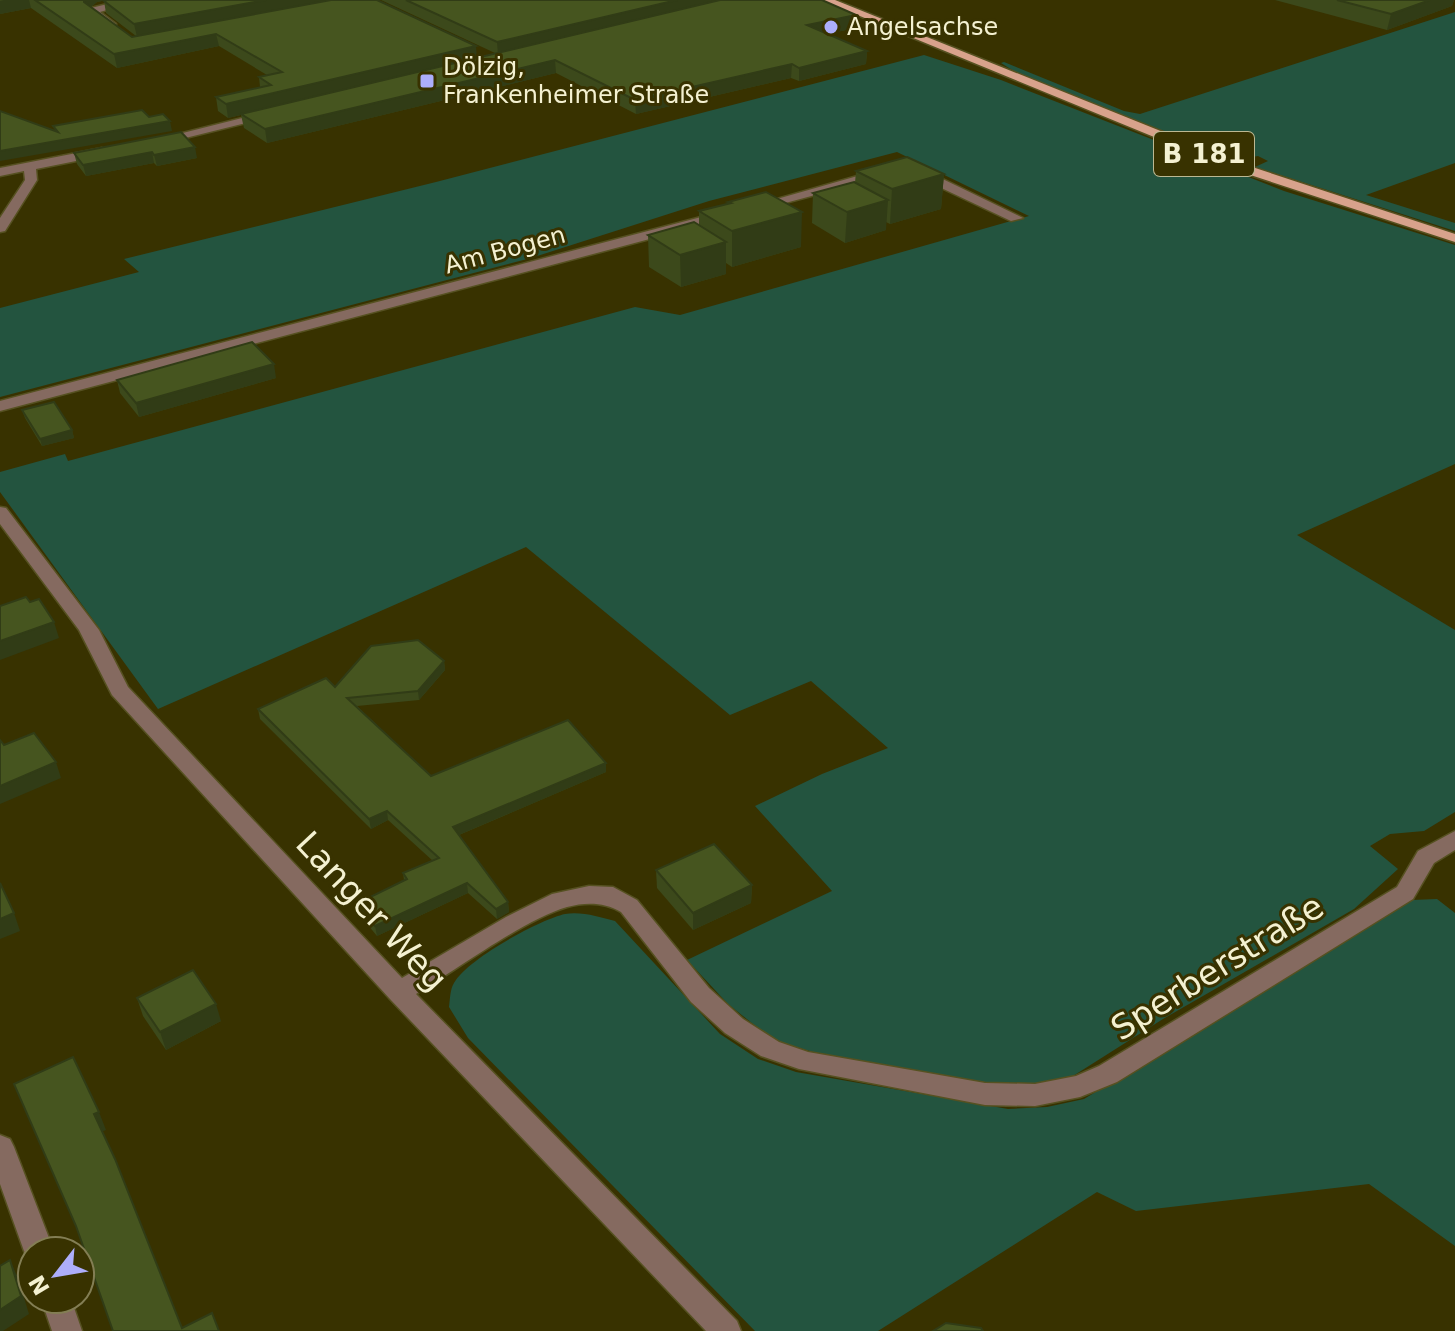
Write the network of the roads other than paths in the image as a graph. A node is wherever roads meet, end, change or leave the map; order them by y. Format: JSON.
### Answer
{"nodes":[{"id":1,"x":136,"y":0,"type":"edge"},
{"id":2,"x":826,"y":0,"type":"edge"},
{"id":3,"x":124,"y":36,"type":"edge"},
{"id":4,"x":281,"y":112,"type":"edge"},
{"id":5,"x":137,"y":145,"type":"edge"},
{"id":6,"x":121,"y":148,"type":"edge"},
{"id":7,"x":29,"y":166,"type":"junction"},
{"id":8,"x":0,"y":172,"type":"edge"},
{"id":9,"x":1016,"y":218,"type":"dead end"},
{"id":10,"x":0,"y":228,"type":"edge"},
{"id":11,"x":1455,"y":238,"type":"edge"},
{"id":12,"x":0,"y":406,"type":"edge"},
{"id":13,"x":0,"y":512,"type":"edge"},
{"id":14,"x":1455,"y":839,"type":"edge"},
{"id":15,"x":399,"y":992,"type":"junction"},
{"id":16,"x":0,"y":1147,"type":"edge"},
{"id":17,"x":33,"y":1235,"type":"edge"},
{"id":18,"x":726,"y":1331,"type":"edge"}],
"edges":[{"from":1,"to":3,"type":"street"},
{"from":2,"to":11,"type":"main road","number":"B 181"},
{"from":4,"to":5,"type":"street"},
{"from":6,"to":7,"type":"street"},
{"from":7,"to":8,"type":"street"},
{"from":7,"to":10,"type":"street"},
{"from":9,"to":12,"type":"street","name":"Am Bogen"},
{"from":13,"to":15,"type":"street","name":"Langer Weg"},
{"from":14,"to":15,"type":"street","name":"Sperberstraße"},
{"from":15,"to":18,"type":"street","name":"Langer Weg"},
{"from":16,"to":17,"type":"street"}]}
